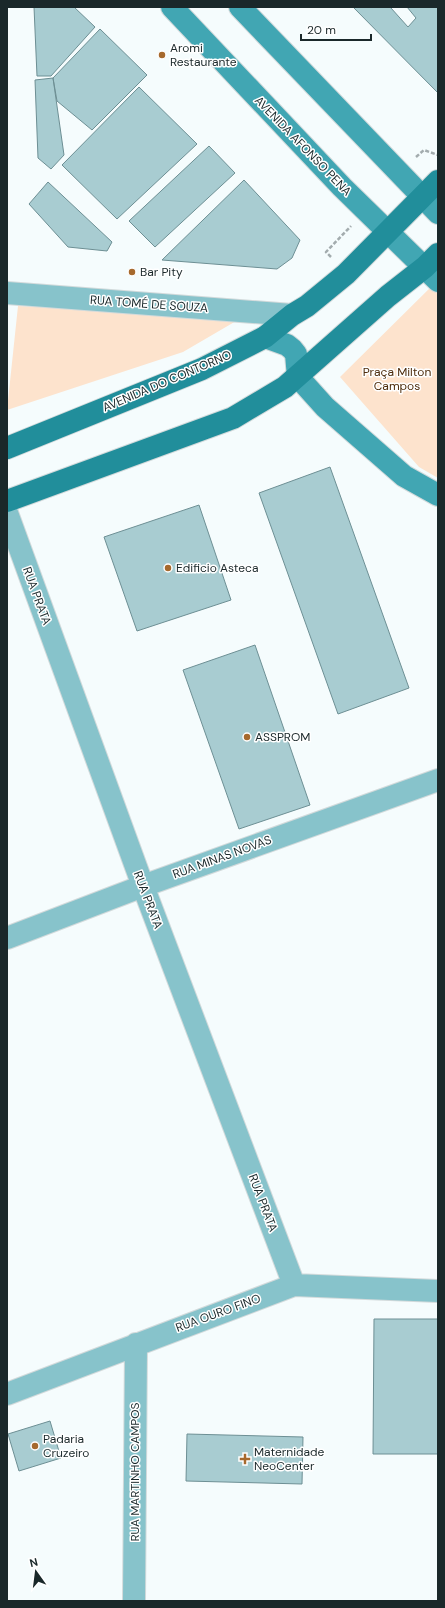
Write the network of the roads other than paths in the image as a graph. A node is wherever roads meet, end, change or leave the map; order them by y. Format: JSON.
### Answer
{"nodes":[{"id":1,"x":172,"y":7,"type":"edge"},
{"id":2,"x":240,"y":7,"type":"edge"},
{"id":3,"x":438,"y":180,"type":"edge"},
{"id":4,"x":423,"y":196,"type":"junction"},
{"id":5,"x":438,"y":213,"type":"edge"},
{"id":6,"x":388,"y":233,"type":"junction"},
{"id":7,"x":434,"y":267,"type":"edge"},
{"id":8,"x":7,"y":293,"type":"edge"},
{"id":9,"x":292,"y":315,"type":"junction"},
{"id":10,"x":264,"y":337,"type":"junction"},
{"id":11,"x":298,"y":377,"type":"junction"},
{"id":12,"x":7,"y":448,"type":"edge"},
{"id":13,"x":438,"y":495,"type":"edge"},
{"id":14,"x":7,"y":501,"type":"edge"},
{"id":15,"x":7,"y":513,"type":"edge"},
{"id":16,"x":438,"y":780,"type":"edge"},
{"id":17,"x":143,"y":886,"type":"junction"},
{"id":18,"x":7,"y":938,"type":"edge"},
{"id":19,"x":294,"y":1285,"type":"junction"},
{"id":20,"x":438,"y":1291,"type":"edge"},
{"id":21,"x":136,"y":1344,"type":"junction"},
{"id":22,"x":7,"y":1394,"type":"edge"},
{"id":23,"x":134,"y":1601,"type":"edge"}],
"edges":[{"from":1,"to":6,"type":"main road","name":"AVENIDA AFONSO PENA"},
{"from":2,"to":4,"type":"main road"},
{"from":3,"to":4,"type":"main road","name":"AVENIDA DO CONTORNO"},
{"from":4,"to":5,"type":"main road"},
{"from":4,"to":6,"type":"main road","name":"AVENIDA DO CONTORNO"},
{"from":6,"to":7,"type":"main road","name":"AVENIDA AFONSO PENA"},
{"from":6,"to":9,"type":"main road","name":"AVENIDA DO CONTORNO"},
{"from":7,"to":11,"type":"main road"},
{"from":8,"to":9,"type":"street","name":"RUA TOMÉ DE SOUZA"},
{"from":9,"to":10,"type":"main road","name":"AVENIDA DO CONTORNO"},
{"from":10,"to":11,"type":"main road"},
{"from":10,"to":12,"type":"main road","name":"AVENIDA DO CONTORNO"},
{"from":11,"to":13,"type":"main road"},
{"from":11,"to":14,"type":"main road"},
{"from":15,"to":17,"type":"street","name":"RUA PRATA"},
{"from":16,"to":17,"type":"street","name":"RUA MINAS NOVAS"},
{"from":17,"to":18,"type":"street","name":"RUA MINAS NOVAS"},
{"from":17,"to":19,"type":"street","name":"RUA PRATA"},
{"from":19,"to":20,"type":"street","name":"RUA OURO FINO"},
{"from":19,"to":21,"type":"street","name":"RUA OURO FINO"},
{"from":21,"to":22,"type":"street","name":"RUA OURO FINO"},
{"from":21,"to":23,"type":"street","name":"RUA MARTINHO CAMPOS"}]}
